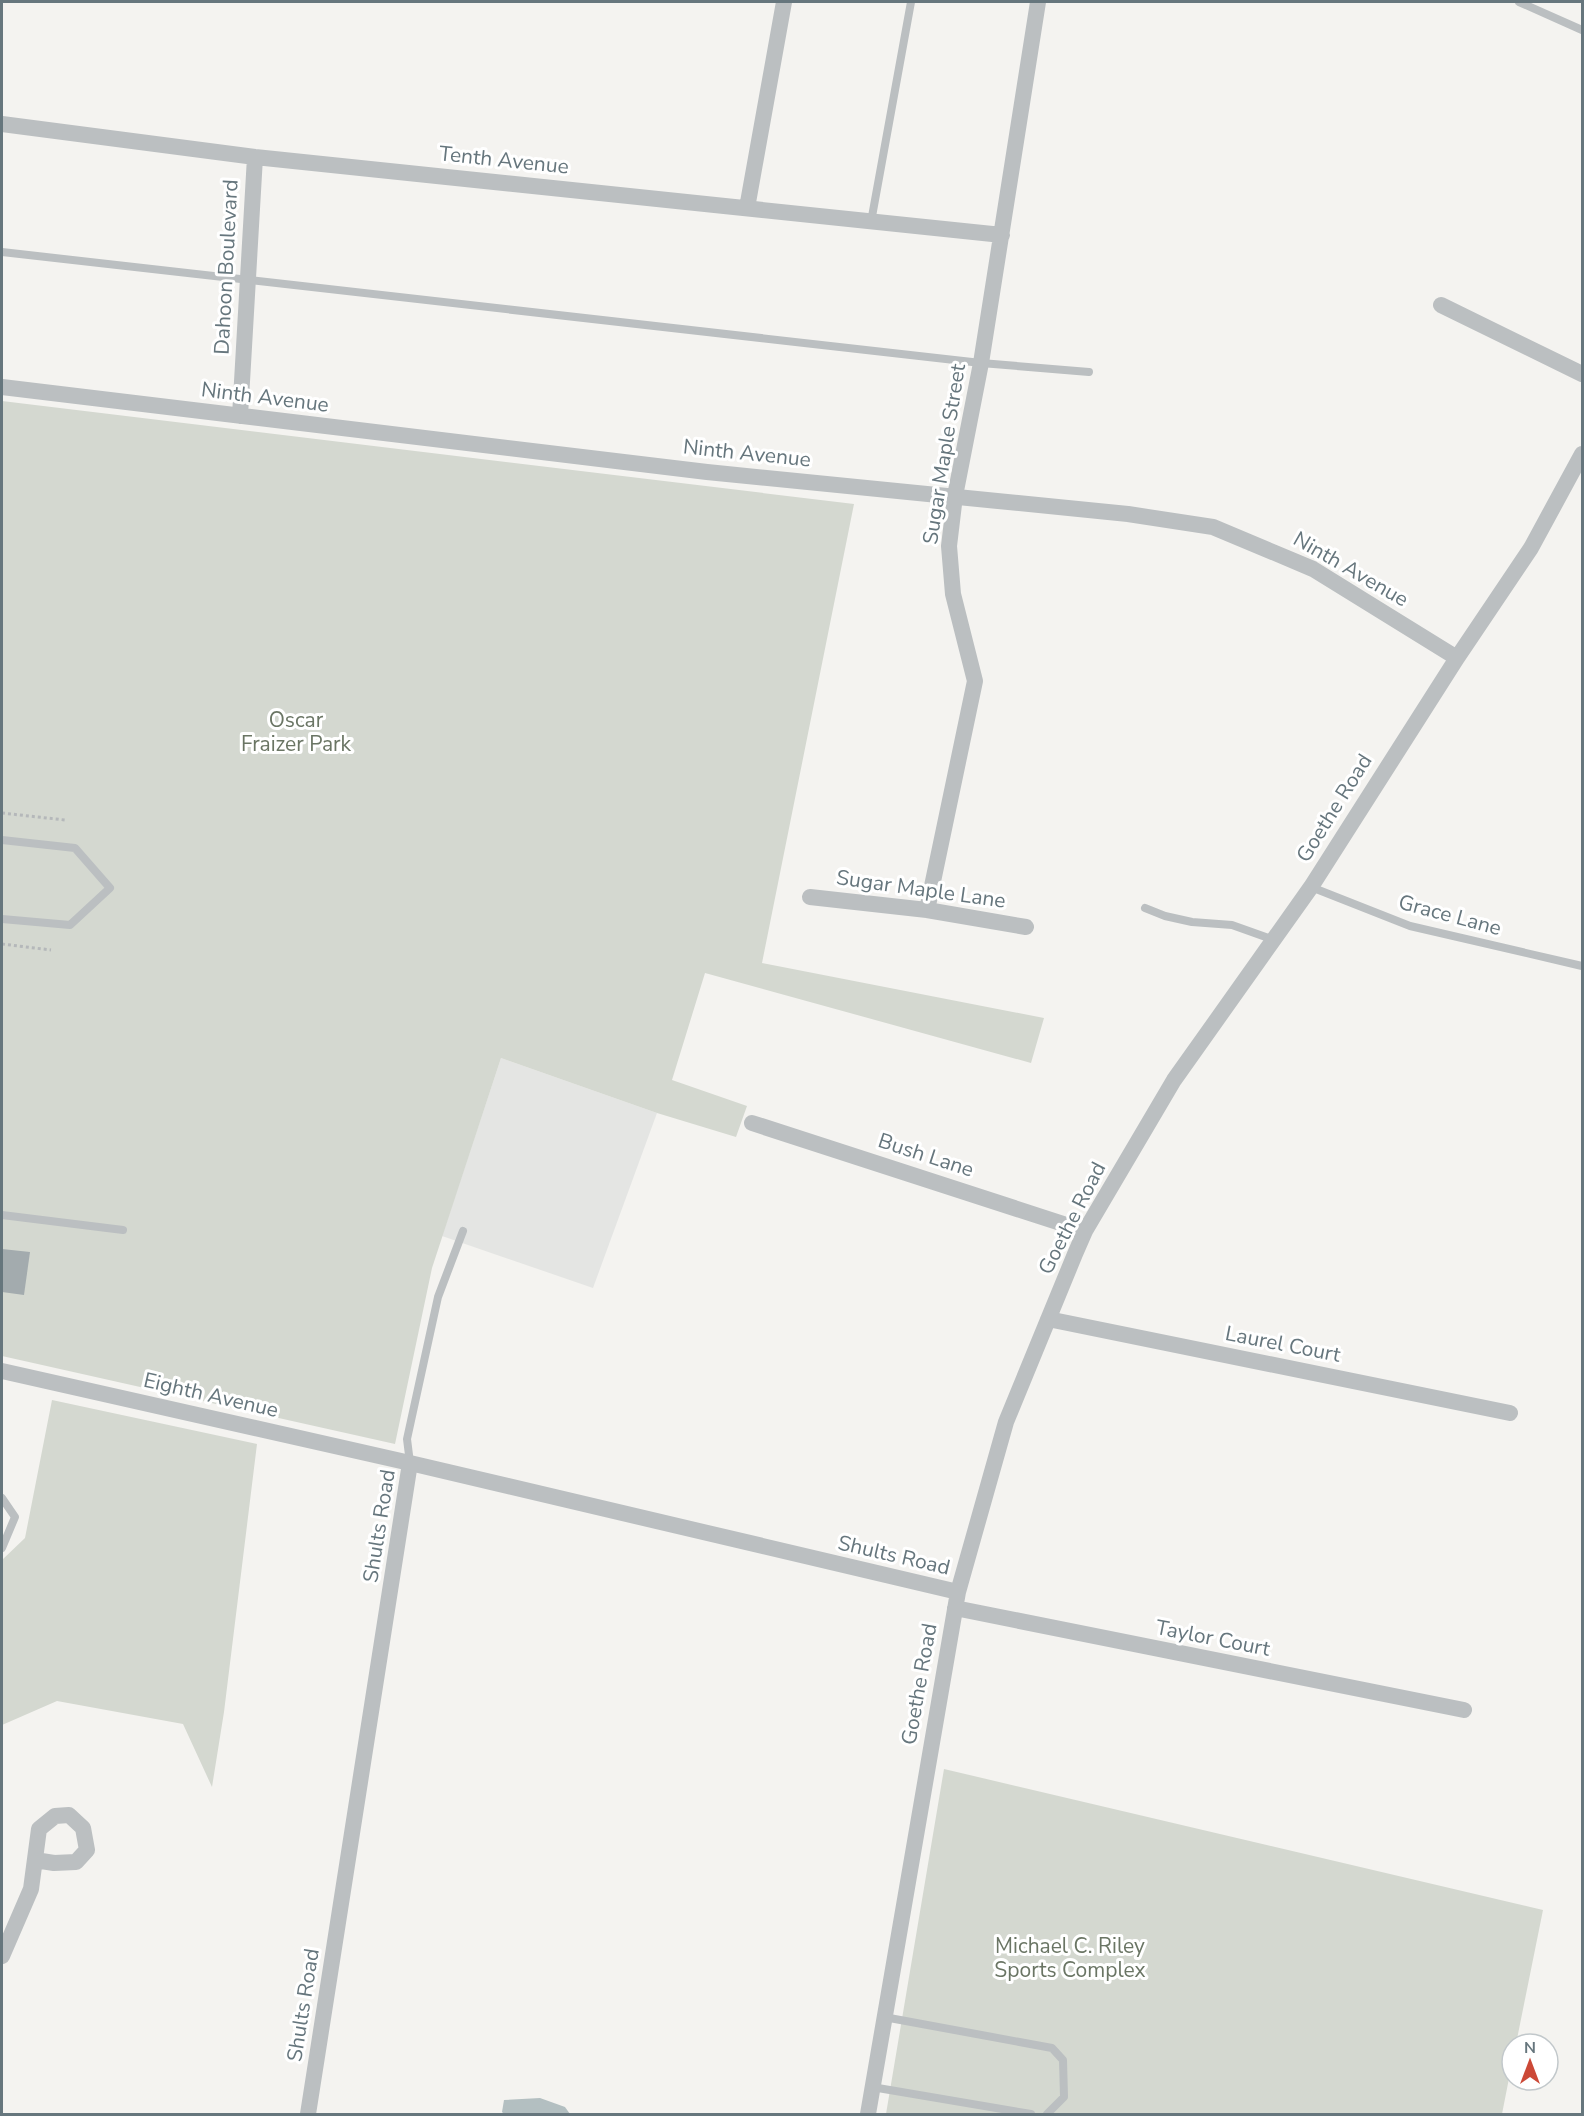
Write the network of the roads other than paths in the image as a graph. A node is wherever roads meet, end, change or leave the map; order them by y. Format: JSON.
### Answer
{"nodes":[{"id":1,"x":784,"y":2,"type":"edge"},
{"id":2,"x":911,"y":2,"type":"edge"},
{"id":3,"x":1038,"y":2,"type":"edge"},
{"id":4,"x":1519,"y":2,"type":"edge"},
{"id":5,"x":1582,"y":30,"type":"edge"},
{"id":6,"x":2,"y":124,"type":"edge"},
{"id":7,"x":255,"y":157,"type":"junction"},
{"id":8,"x":747,"y":208,"type":"junction"},
{"id":9,"x":872,"y":222,"type":"junction"},
{"id":10,"x":1002,"y":235,"type":"junction"},
{"id":11,"x":2,"y":252,"type":"edge"},
{"id":12,"x":248,"y":280,"type":"junction"},
{"id":13,"x":1441,"y":305,"type":"dead end"},
{"id":14,"x":981,"y":363,"type":"junction"},
{"id":15,"x":1089,"y":372,"type":"dead end"},
{"id":16,"x":1582,"y":374,"type":"edge"},
{"id":17,"x":2,"y":387,"type":"edge"},
{"id":18,"x":240,"y":416,"type":"junction"},
{"id":19,"x":1582,"y":454,"type":"edge"},
{"id":20,"x":955,"y":496,"type":"junction"},
{"id":21,"x":1456,"y":658,"type":"junction"},
{"id":22,"x":2,"y":840,"type":"edge"},
{"id":23,"x":1311,"y":887,"type":"junction"},
{"id":24,"x":810,"y":897,"type":"dead end"},
{"id":25,"x":1145,"y":908,"type":"dead end"},
{"id":26,"x":927,"y":910,"type":"junction"},
{"id":27,"x":2,"y":919,"type":"edge"},
{"id":28,"x":1026,"y":927,"type":"dead end"},
{"id":29,"x":1274,"y":940,"type":"junction"},
{"id":30,"x":1582,"y":966,"type":"edge"},
{"id":31,"x":752,"y":1123,"type":"dead end"},
{"id":32,"x":2,"y":1215,"type":"edge"},
{"id":33,"x":123,"y":1230,"type":"dead end"},
{"id":34,"x":463,"y":1231,"type":"dead end"},
{"id":35,"x":1085,"y":1231,"type":"junction"},
{"id":36,"x":1048,"y":1319,"type":"junction"},
{"id":37,"x":2,"y":1371,"type":"edge"},
{"id":38,"x":1510,"y":1413,"type":"dead end"},
{"id":39,"x":410,"y":1463,"type":"junction"},
{"id":40,"x":2,"y":1498,"type":"edge"},
{"id":41,"x":2,"y":1548,"type":"edge"},
{"id":42,"x":956,"y":1600,"type":"junction"},
{"id":43,"x":1464,"y":1710,"type":"dead end"},
{"id":44,"x":35,"y":1860,"type":"dead end"},
{"id":45,"x":2,"y":1956,"type":"edge"},
{"id":46,"x":884,"y":2017,"type":"junction"},
{"id":47,"x":872,"y":2087,"type":"junction"},
{"id":48,"x":308,"y":2115,"type":"edge"},
{"id":49,"x":868,"y":2115,"type":"edge"},
{"id":50,"x":1030,"y":2115,"type":"edge"},
{"id":51,"x":1047,"y":2115,"type":"edge"}],
"edges":[{"from":1,"to":8,"type":"street"},
{"from":2,"to":9,"type":"lane"},
{"from":3,"to":10,"type":"street","name":"Sugar Maple Street"},
{"from":4,"to":5,"type":"lane"},
{"from":6,"to":7,"type":"street","name":"Tenth Avenue"},
{"from":7,"to":8,"type":"street","name":"Tenth Avenue"},
{"from":7,"to":12,"type":"street","name":"Dahoon Boulevard"},
{"from":8,"to":9,"type":"street","name":"Tenth Avenue"},
{"from":9,"to":10,"type":"street","name":"Tenth Avenue"},
{"from":10,"to":14,"type":"street","name":"Sugar Maple Street"},
{"from":11,"to":12,"type":"lane"},
{"from":12,"to":14,"type":"lane"},
{"from":12,"to":18,"type":"street","name":"Dahoon Boulevard"},
{"from":13,"to":16,"type":"street"},
{"from":14,"to":15,"type":"lane"},
{"from":14,"to":20,"type":"street","name":"Sugar Maple Street"},
{"from":17,"to":18,"type":"street","name":"Ninth Avenue"},
{"from":18,"to":20,"type":"street","name":"Ninth Avenue"},
{"from":19,"to":21,"type":"street","name":"Goethe Road"},
{"from":20,"to":21,"type":"street","name":"Ninth Avenue"},
{"from":20,"to":26,"type":"street","name":"Sugar Maple Street"},
{"from":21,"to":23,"type":"street","name":"Goethe Road"},
{"from":22,"to":27,"type":"lane"},
{"from":23,"to":29,"type":"street","name":"Goethe Road"},
{"from":23,"to":30,"type":"lane","name":"Grace Lane"},
{"from":24,"to":26,"type":"street","name":"Sugar Maple Lane"},
{"from":25,"to":29,"type":"lane"},
{"from":26,"to":28,"type":"street","name":"Sugar Maple Lane"},
{"from":29,"to":35,"type":"street","name":"Goethe Road"},
{"from":31,"to":35,"type":"street","name":"Bush Lane"},
{"from":32,"to":33,"type":"lane"},
{"from":34,"to":39,"type":"lane"},
{"from":35,"to":36,"type":"street","name":"Goethe Road"},
{"from":36,"to":38,"type":"street","name":"Laurel Court"},
{"from":36,"to":42,"type":"street","name":"Goethe Road"},
{"from":37,"to":39,"type":"street","name":"Eighth Avenue"},
{"from":39,"to":42,"type":"street","name":"Shults Road"},
{"from":39,"to":48,"type":"street","name":"Shults Road"},
{"from":40,"to":41,"type":"lane"},
{"from":42,"to":43,"type":"street","name":"Taylor Court"},
{"from":42,"to":46,"type":"street","name":"Goethe Road"},
{"from":44,"to":45,"type":"street"},
{"from":46,"to":47,"type":"street","name":"Goethe Road"},
{"from":46,"to":51,"type":"lane"},
{"from":47,"to":49,"type":"street","name":"Goethe Road"},
{"from":47,"to":50,"type":"lane"}]}
